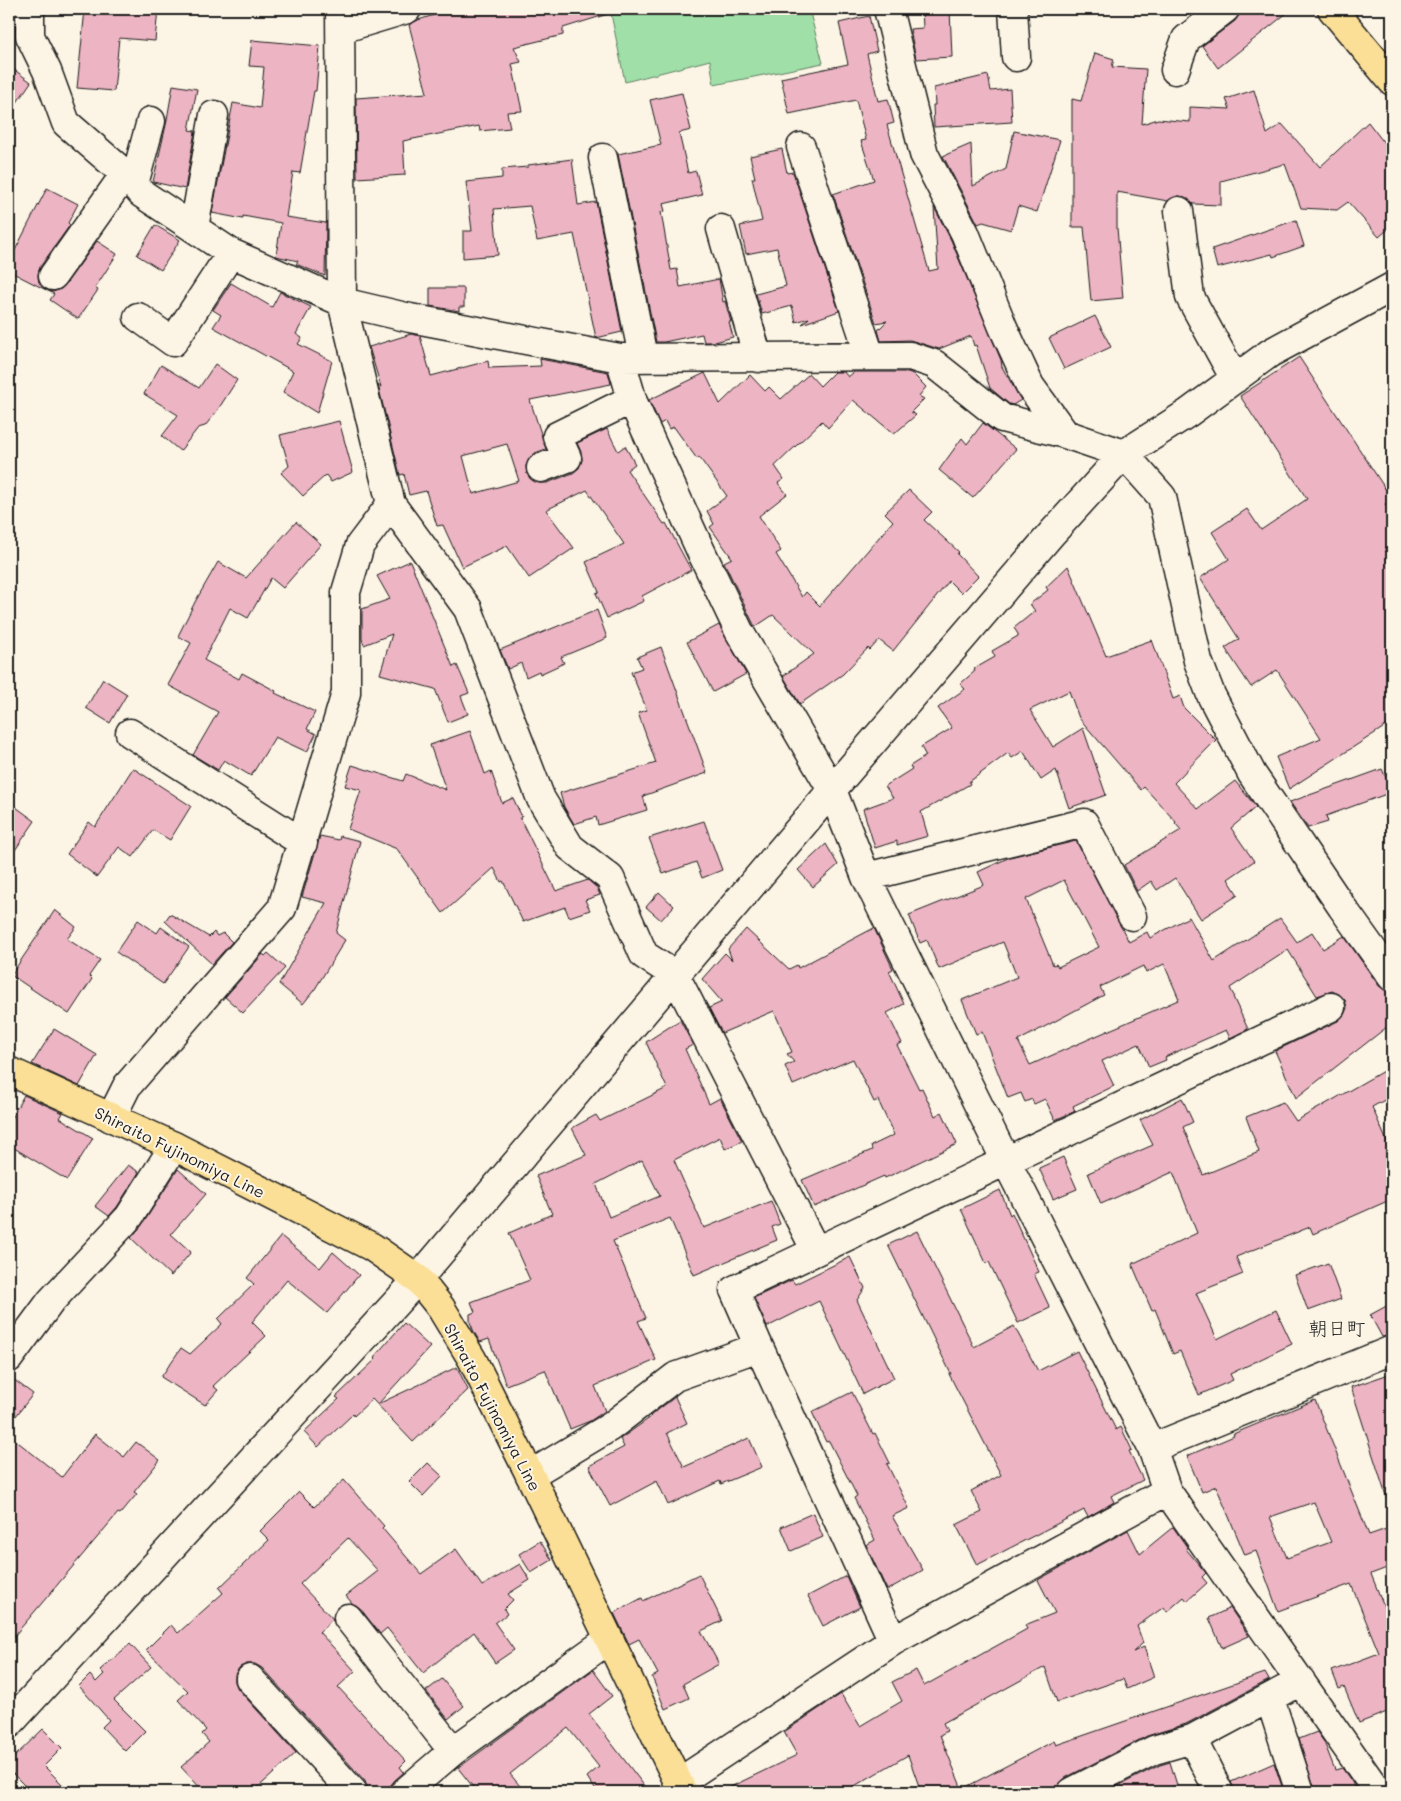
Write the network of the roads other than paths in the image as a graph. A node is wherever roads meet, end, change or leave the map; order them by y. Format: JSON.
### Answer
{"nodes":[{"id":1,"x":30,"y":9,"type":"edge"},
{"id":2,"x":407,"y":9,"type":"edge"},
{"id":3,"x":888,"y":9,"type":"edge"},
{"id":4,"x":1013,"y":9,"type":"edge"},
{"id":5,"x":1225,"y":9,"type":"edge"},
{"id":6,"x":1332,"y":9,"type":"edge"},
{"id":7,"x":340,"y":19,"type":"edge"},
{"id":8,"x":19,"y":32,"type":"edge"},
{"id":9,"x":1016,"y":57,"type":"dead end"},
{"id":10,"x":1175,"y":70,"type":"dead end"},
{"id":11,"x":1392,"y":81,"type":"edge"},
{"id":12,"x":214,"y":115,"type":"dead end"},
{"id":13,"x":150,"y":121,"type":"dead end"},
{"id":14,"x":801,"y":147,"type":"dead end"},
{"id":15,"x":604,"y":158,"type":"dead end"},
{"id":16,"x":130,"y":179,"type":"junction"},
{"id":17,"x":1179,"y":211,"type":"dead end"},
{"id":18,"x":194,"y":228,"type":"junction"},
{"id":19,"x":721,"y":229,"type":"dead end"},
{"id":20,"x":231,"y":253,"type":"junction"},
{"id":21,"x":53,"y":276,"type":"dead end"},
{"id":22,"x":1392,"y":287,"type":"edge"},
{"id":23,"x":342,"y":302,"type":"junction"},
{"id":24,"x":138,"y":317,"type":"dead end"},
{"id":25,"x":870,"y":356,"type":"junction"},
{"id":26,"x":632,"y":358,"type":"junction"},
{"id":27,"x":758,"y":358,"type":"junction"},
{"id":28,"x":1235,"y":379,"type":"junction"},
{"id":29,"x":632,"y":399,"type":"junction"},
{"id":30,"x":1065,"y":434,"type":"junction"},
{"id":31,"x":1124,"y":454,"type":"junction"},
{"id":32,"x":541,"y":468,"type":"dead end"},
{"id":33,"x":390,"y":504,"type":"junction"},
{"id":34,"x":130,"y":733,"type":"dead end"},
{"id":35,"x":832,"y":790,"type":"junction"},
{"id":36,"x":303,"y":843,"type":"junction"},
{"id":37,"x":866,"y":877,"type":"junction"},
{"id":38,"x":1132,"y":916,"type":"dead end"},
{"id":39,"x":675,"y":976,"type":"junction"},
{"id":40,"x":1392,"y":977,"type":"edge"},
{"id":41,"x":1331,"y":1007,"type":"dead end"},
{"id":42,"x":9,"y":1071,"type":"edge"},
{"id":43,"x":111,"y":1118,"type":"junction"},
{"id":44,"x":174,"y":1146,"type":"junction"},
{"id":45,"x":1006,"y":1161,"type":"junction"},
{"id":46,"x":816,"y":1251,"type":"junction"},
{"id":47,"x":418,"y":1279,"type":"junction"},
{"id":48,"x":759,"y":1347,"type":"junction"},
{"id":49,"x":1392,"y":1350,"type":"edge"},
{"id":50,"x":9,"y":1358,"type":"edge"},
{"id":51,"x":1152,"y":1448,"type":"junction"},
{"id":52,"x":530,"y":1475,"type":"junction"},
{"id":53,"x":1167,"y":1491,"type":"junction"},
{"id":54,"x":348,"y":1618,"type":"dead end"},
{"id":55,"x":608,"y":1640,"type":"junction"},
{"id":56,"x":893,"y":1641,"type":"junction"},
{"id":57,"x":250,"y":1679,"type":"dead end"},
{"id":58,"x":1301,"y":1680,"type":"junction"},
{"id":59,"x":1270,"y":1699,"type":"junction"},
{"id":60,"x":9,"y":1724,"type":"edge"},
{"id":61,"x":1192,"y":1739,"type":"junction"},
{"id":62,"x":453,"y":1751,"type":"junction"},
{"id":63,"x":681,"y":1788,"type":"edge"},
{"id":64,"x":353,"y":1792,"type":"edge"},
{"id":65,"x":405,"y":1792,"type":"edge"},
{"id":66,"x":1072,"y":1792,"type":"edge"},
{"id":67,"x":1219,"y":1792,"type":"edge"},
{"id":68,"x":1300,"y":1792,"type":"edge"},
{"id":69,"x":1378,"y":1792,"type":"edge"}],
"edges":[{"from":1,"to":8,"type":"street"},
{"from":2,"to":7,"type":"street"},
{"from":3,"to":30,"type":"street"},
{"from":4,"to":9,"type":"street"},
{"from":5,"to":10,"type":"street"},
{"from":6,"to":11,"type":"main road"},
{"from":7,"to":23,"type":"street"},
{"from":8,"to":16,"type":"street"},
{"from":12,"to":18,"type":"street"},
{"from":13,"to":16,"type":"street"},
{"from":14,"to":25,"type":"street"},
{"from":15,"to":26,"type":"street"},
{"from":16,"to":18,"type":"street"},
{"from":16,"to":21,"type":"street"},
{"from":17,"to":28,"type":"street"},
{"from":18,"to":20,"type":"street"},
{"from":19,"to":27,"type":"street"},
{"from":20,"to":23,"type":"street"},
{"from":20,"to":24,"type":"street"},
{"from":22,"to":28,"type":"street"},
{"from":23,"to":26,"type":"street"},
{"from":23,"to":33,"type":"street"},
{"from":25,"to":27,"type":"street"},
{"from":25,"to":30,"type":"street"},
{"from":26,"to":27,"type":"street"},
{"from":26,"to":29,"type":"street"},
{"from":28,"to":31,"type":"street"},
{"from":29,"to":32,"type":"street"},
{"from":29,"to":35,"type":"street"},
{"from":30,"to":31,"type":"street"},
{"from":31,"to":35,"type":"street"},
{"from":31,"to":40,"type":"street"},
{"from":33,"to":36,"type":"street"},
{"from":33,"to":39,"type":"street"},
{"from":34,"to":36,"type":"street"},
{"from":35,"to":37,"type":"street"},
{"from":35,"to":39,"type":"street"},
{"from":36,"to":43,"type":"street"},
{"from":37,"to":38,"type":"street"},
{"from":37,"to":45,"type":"street"},
{"from":39,"to":46,"type":"street"},
{"from":39,"to":47,"type":"street"},
{"from":41,"to":45,"type":"street"},
{"from":42,"to":43,"type":"main road","name":"Shiraito Fujinomiya Line"},
{"from":43,"to":44,"type":"main road","name":"Shiraito Fujinomiya Line"},
{"from":44,"to":47,"type":"main road","name":"Shiraito Fujinomiya Line"},
{"from":44,"to":50,"type":"street"},
{"from":45,"to":46,"type":"street"},
{"from":45,"to":51,"type":"street"},
{"from":46,"to":48,"type":"street"},
{"from":47,"to":52,"type":"main road","name":"Shiraito Fujinomiya Line"},
{"from":47,"to":60,"type":"street"},
{"from":48,"to":52,"type":"street"},
{"from":48,"to":56,"type":"street"},
{"from":49,"to":51,"type":"street"},
{"from":51,"to":53,"type":"street"},
{"from":52,"to":55,"type":"main road","name":"Shiraito Fujinomiya Line"},
{"from":53,"to":56,"type":"street"},
{"from":53,"to":58,"type":"street"},
{"from":54,"to":62,"type":"street"},
{"from":55,"to":62,"type":"street"},
{"from":55,"to":63,"type":"main road","name":"Shiraito Fujinomiya Line"},
{"from":56,"to":63,"type":"street"},
{"from":57,"to":64,"type":"street"},
{"from":58,"to":59,"type":"street"},
{"from":58,"to":69,"type":"street"},
{"from":59,"to":61,"type":"street"},
{"from":59,"to":68,"type":"street"},
{"from":61,"to":66,"type":"street"},
{"from":61,"to":67,"type":"street"},
{"from":62,"to":65,"type":"street"}]}
